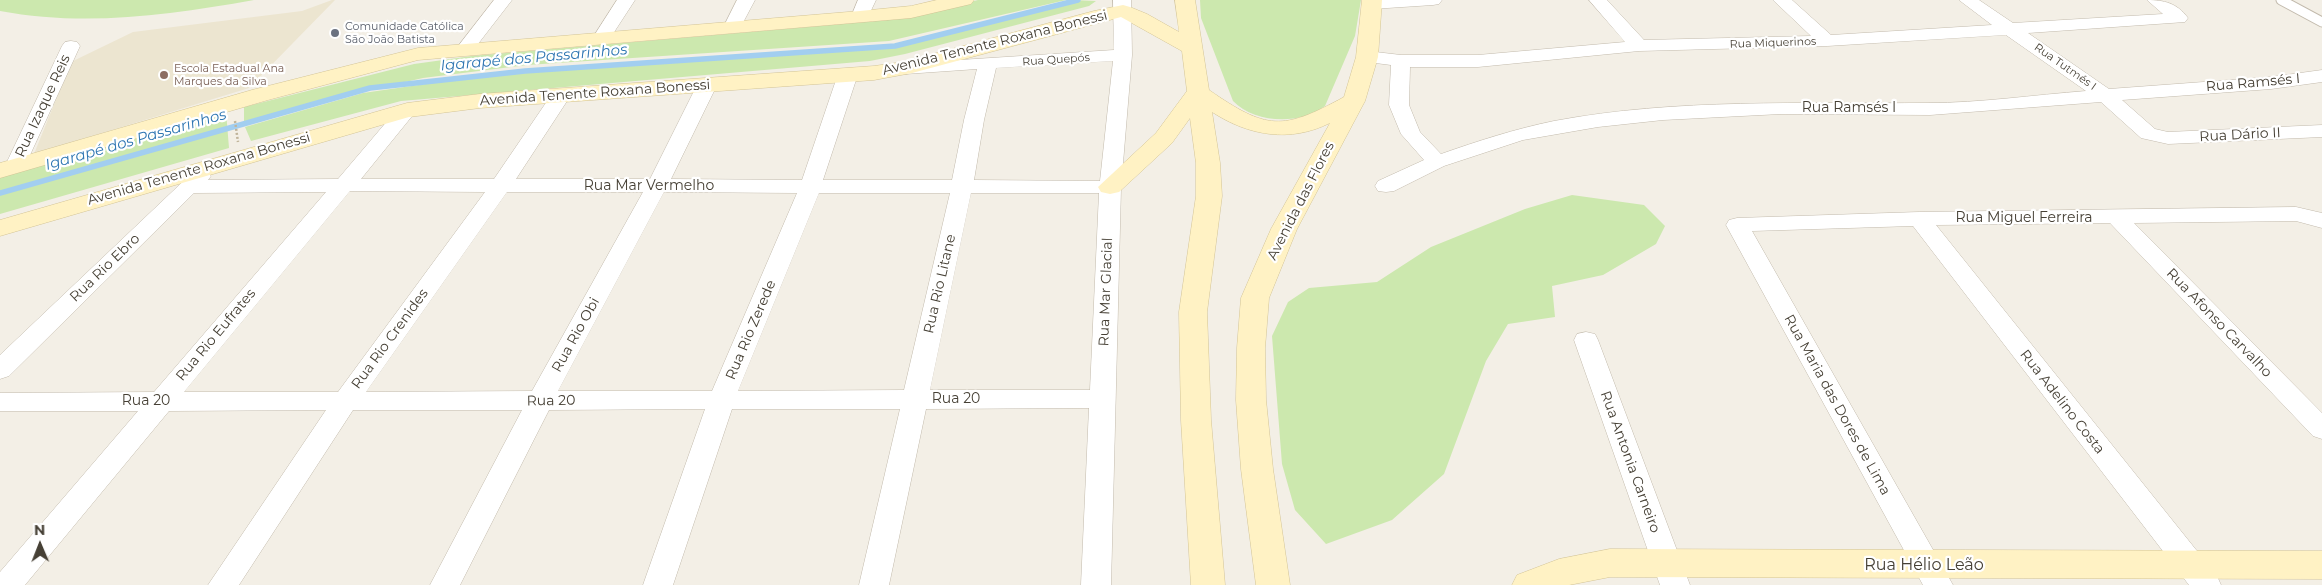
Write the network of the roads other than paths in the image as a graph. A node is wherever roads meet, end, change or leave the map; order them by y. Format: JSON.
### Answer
{"nodes":[{"id":1,"x":503,"y":0,"type":"edge"},
{"id":2,"x":626,"y":0,"type":"edge"},
{"id":3,"x":746,"y":0,"type":"edge"},
{"id":4,"x":964,"y":0,"type":"edge"},
{"id":5,"x":1185,"y":0,"type":"edge"},
{"id":6,"x":1433,"y":0,"type":"edge"},
{"id":7,"x":1598,"y":0,"type":"edge"},
{"id":8,"x":1782,"y":0,"type":"edge"},
{"id":9,"x":1968,"y":0,"type":"edge"},
{"id":10,"x":2156,"y":0,"type":"edge"},
{"id":11,"x":2281,"y":0,"type":"edge"},
{"id":12,"x":1372,"y":2,"type":"edge"},
{"id":13,"x":1123,"y":6,"type":"edge"},
{"id":14,"x":864,"y":9,"type":"edge"},
{"id":15,"x":2322,"y":22,"type":"edge"},
{"id":16,"x":732,"y":28,"type":"junction"},
{"id":17,"x":2011,"y":30,"type":"junction"},
{"id":18,"x":601,"y":39,"type":"junction"},
{"id":19,"x":1827,"y":41,"type":"junction"},
{"id":20,"x":71,"y":46,"type":"dead end"},
{"id":21,"x":1639,"y":46,"type":"junction"},
{"id":22,"x":1190,"y":47,"type":"junction"},
{"id":23,"x":466,"y":49,"type":"junction"},
{"id":24,"x":1123,"y":55,"type":"junction"},
{"id":25,"x":1367,"y":57,"type":"junction"},
{"id":26,"x":1401,"y":61,"type":"junction"},
{"id":27,"x":988,"y":64,"type":"junction"},
{"id":28,"x":904,"y":68,"type":"junction"},
{"id":29,"x":847,"y":76,"type":"junction"},
{"id":30,"x":2322,"y":76,"type":"edge"},
{"id":31,"x":707,"y":85,"type":"junction"},
{"id":32,"x":1197,"y":92,"type":"junction"},
{"id":33,"x":562,"y":95,"type":"junction"},
{"id":34,"x":2106,"y":96,"type":"junction"},
{"id":35,"x":1354,"y":101,"type":"junction"},
{"id":36,"x":407,"y":110,"type":"junction"},
{"id":37,"x":2322,"y":132,"type":"edge"},
{"id":38,"x":2159,"y":137,"type":"joint"},
{"id":39,"x":1437,"y":162,"type":"junction"},
{"id":40,"x":211,"y":166,"type":"junction"},
{"id":41,"x":8,"y":168,"type":"edge"},
{"id":42,"x":342,"y":184,"type":"junction"},
{"id":43,"x":501,"y":185,"type":"junction"},
{"id":44,"x":811,"y":185,"type":"junction"},
{"id":45,"x":658,"y":186,"type":"junction"},
{"id":46,"x":962,"y":186,"type":"junction"},
{"id":47,"x":1386,"y":186,"type":"dead end"},
{"id":48,"x":189,"y":187,"type":"junction"},
{"id":49,"x":1110,"y":187,"type":"junction"},
{"id":50,"x":2116,"y":217,"type":"junction"},
{"id":51,"x":1919,"y":219,"type":"junction"},
{"id":52,"x":2316,"y":219,"type":"edge"},
{"id":53,"x":1737,"y":225,"type":"joint"},
{"id":54,"x":0,"y":228,"type":"edge"},
{"id":55,"x":1586,"y":340,"type":"dead end"},
{"id":56,"x":0,"y":370,"type":"edge"},
{"id":57,"x":722,"y":399,"type":"junction"},
{"id":58,"x":914,"y":399,"type":"junction"},
{"id":59,"x":1102,"y":399,"type":"junction"},
{"id":60,"x":161,"y":400,"type":"junction"},
{"id":61,"x":540,"y":401,"type":"junction"},
{"id":62,"x":0,"y":402,"type":"edge"},
{"id":63,"x":344,"y":402,"type":"junction"},
{"id":64,"x":2322,"y":429,"type":"edge"},
{"id":65,"x":2322,"y":565,"type":"edge"},
{"id":66,"x":1671,"y":574,"type":"edge"},
{"id":67,"x":1932,"y":575,"type":"edge"},
{"id":68,"x":2198,"y":575,"type":"edge"},
{"id":69,"x":7,"y":585,"type":"edge"},
{"id":70,"x":223,"y":585,"type":"edge"},
{"id":71,"x":445,"y":585,"type":"edge"},
{"id":72,"x":658,"y":585,"type":"edge"},
{"id":73,"x":874,"y":585,"type":"edge"},
{"id":74,"x":1096,"y":585,"type":"edge"},
{"id":75,"x":1208,"y":585,"type":"edge"},
{"id":76,"x":1273,"y":585,"type":"edge"},
{"id":77,"x":1529,"y":585,"type":"edge"}],
"edges":[{"from":1,"to":23,"type":"street"},
{"from":2,"to":18,"type":"street"},
{"from":3,"to":16,"type":"street"},
{"from":4,"to":14,"type":"street"},
{"from":5,"to":22,"type":"street"},
{"from":6,"to":12,"type":"street"},
{"from":7,"to":21,"type":"street"},
{"from":8,"to":19,"type":"street"},
{"from":9,"to":17,"type":"street","name":"Rua Tutmés I"},
{"from":10,"to":17,"type":"street","name":"Rua Miquerinos"},
{"from":11,"to":15,"type":"lane"},
{"from":12,"to":25,"type":"street","name":"Avenida das Flores"},
{"from":13,"to":22,"type":"street","name":"Avenida Tenente Roxana Bonessi"},
{"from":13,"to":24,"type":"street","name":"Rua Mar Glacial"},
{"from":13,"to":28,"type":"street","name":"Avenida Tenente Roxana Bonessi"},
{"from":14,"to":16,"type":"street"},
{"from":16,"to":18,"type":"street"},
{"from":17,"to":19,"type":"street","name":"Rua Miquerinos"},
{"from":17,"to":34,"type":"street","name":"Rua Tutmés I"},
{"from":18,"to":23,"type":"street"},
{"from":19,"to":21,"type":"street","name":"Rua Miquerinos"},
{"from":20,"to":41,"type":"street","name":"Rua Izaque Reis"},
{"from":21,"to":26,"type":"street","name":"Rua Miquerinos"},
{"from":22,"to":32,"type":"street"},
{"from":23,"to":41,"type":"street"},
{"from":24,"to":27,"type":"street","name":"Rua Quepós"},
{"from":24,"to":49,"type":"street","name":"Rua Mar Glacial"},
{"from":25,"to":26,"type":"street","name":"Rua Miquerinos"},
{"from":25,"to":35,"type":"street","name":"Avenida das Flores"},
{"from":26,"to":39,"type":"street"},
{"from":27,"to":28,"type":"street"},
{"from":27,"to":46,"type":"street","name":"Rua Rio Litane"},
{"from":28,"to":29,"type":"street","name":"Avenida Tenente Roxana Bonessi"},
{"from":29,"to":31,"type":"street","name":"Avenida Tenente Roxana Bonessi"},
{"from":29,"to":44,"type":"street","name":"Rua Rio Zerede"},
{"from":30,"to":34,"type":"street","name":"Rua Ramsés I"},
{"from":31,"to":33,"type":"street","name":"Avenida Tenente Roxana Bonessi"},
{"from":31,"to":45,"type":"street","name":"Rua Rio Obi"},
{"from":32,"to":35,"type":"street"},
{"from":32,"to":49,"type":"street"},
{"from":32,"to":75,"type":"street"},
{"from":33,"to":36,"type":"street","name":"Avenida Tenente Roxana Bonessi"},
{"from":33,"to":43,"type":"street","name":"Rua Rio Crenides"},
{"from":34,"to":38,"type":"street","name":"Rua Tutmés I"},
{"from":34,"to":39,"type":"street","name":"Rua Ramsés I"},
{"from":35,"to":76,"type":"street","name":"Avenida das Flores"},
{"from":36,"to":40,"type":"street","name":"Avenida Tenente Roxana Bonessi"},
{"from":36,"to":42,"type":"street","name":"Rua Rio Eufrates"},
{"from":37,"to":38,"type":"street","name":"Rua Dário II"},
{"from":39,"to":47,"type":"street","name":"Rua Ramsés I"},
{"from":40,"to":48,"type":"street","name":"Rua Rio Ebro"},
{"from":40,"to":54,"type":"street","name":"Avenida Tenente Roxana Bonessi"},
{"from":42,"to":43,"type":"street","name":"Rua Mar Vermelho"},
{"from":42,"to":48,"type":"street","name":"Rua Mar Vermelho"},
{"from":42,"to":60,"type":"street","name":"Rua Rio Eufrates"},
{"from":43,"to":45,"type":"street","name":"Rua Mar Vermelho"},
{"from":43,"to":63,"type":"street","name":"Rua Rio Crenides"},
{"from":44,"to":45,"type":"street","name":"Rua Mar Vermelho"},
{"from":44,"to":46,"type":"street","name":"Rua Mar Vermelho"},
{"from":44,"to":57,"type":"street","name":"Rua Rio Zerede"},
{"from":45,"to":61,"type":"street","name":"Rua Rio Obi"},
{"from":46,"to":49,"type":"street","name":"Rua Mar Vermelho"},
{"from":46,"to":58,"type":"street","name":"Rua Rio Litane"},
{"from":48,"to":56,"type":"street","name":"Rua Rio Ebro"},
{"from":49,"to":59,"type":"street","name":"Rua Mar Glacial"},
{"from":50,"to":51,"type":"street","name":"Rua Miguel Ferreira"},
{"from":50,"to":52,"type":"street","name":"Rua Miguel Ferreira"},
{"from":50,"to":64,"type":"street","name":"Rua Afonso Carvalho"},
{"from":51,"to":53,"type":"street","name":"Rua Miguel Ferreira"},
{"from":51,"to":68,"type":"street","name":"Rua Adelino Costa"},
{"from":53,"to":67,"type":"street","name":"Rua Maria das Dores de Lima"},
{"from":55,"to":66,"type":"street","name":"Rua Antonia Carneiro"},
{"from":57,"to":58,"type":"street","name":"Rua 20"},
{"from":57,"to":61,"type":"street","name":"Rua 20"},
{"from":57,"to":72,"type":"street","name":"Rua Rio Zerede"},
{"from":58,"to":59,"type":"street","name":"Rua 20"},
{"from":58,"to":73,"type":"street","name":"Rua Rio Litane"},
{"from":59,"to":74,"type":"street","name":"Rua Mar Glacial"},
{"from":60,"to":62,"type":"street","name":"Rua 20"},
{"from":60,"to":63,"type":"street","name":"Rua 20"},
{"from":60,"to":69,"type":"street","name":"Rua Rio Eufrates"},
{"from":61,"to":63,"type":"street","name":"Rua 20"},
{"from":61,"to":71,"type":"street","name":"Rua Rio Obi"},
{"from":63,"to":70,"type":"street","name":"Rua Rio Crenides"},
{"from":65,"to":68,"type":"street","name":"Rua Hélio Leão"},
{"from":66,"to":67,"type":"street","name":"Rua Hélio Leão"},
{"from":66,"to":77,"type":"street","name":"Rua Hélio Leão"},
{"from":67,"to":68,"type":"street","name":"Rua Hélio Leão"}]}
